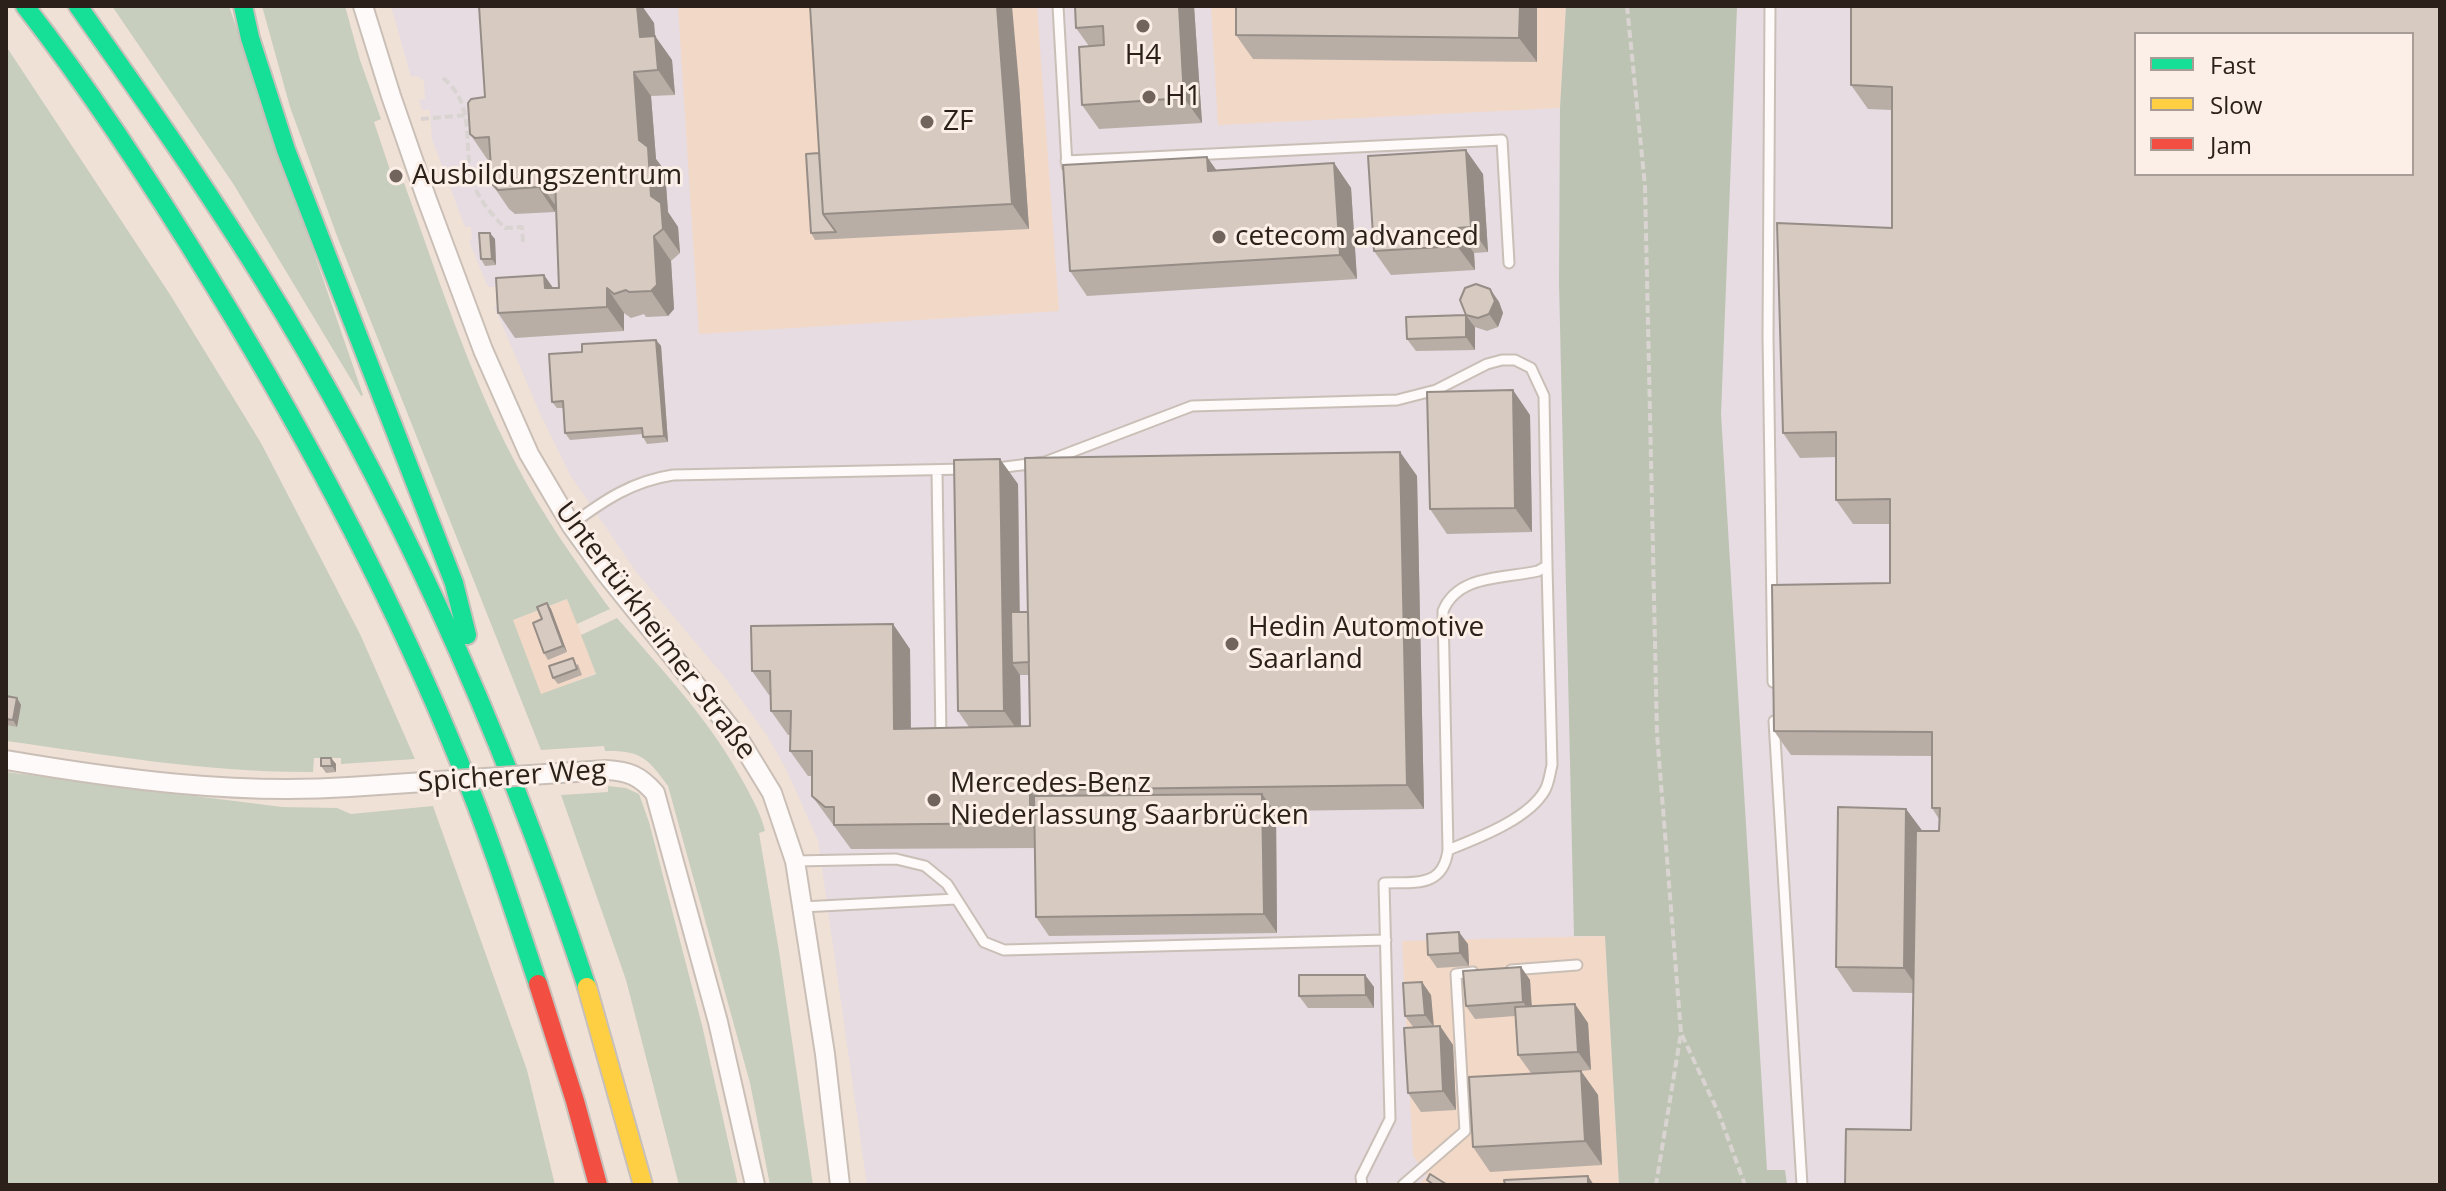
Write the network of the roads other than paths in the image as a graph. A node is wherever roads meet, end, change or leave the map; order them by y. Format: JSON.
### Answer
{"nodes":[{"id":1,"x":25,"y":6,"type":"edge"},
{"id":2,"x":78,"y":6,"type":"edge"},
{"id":3,"x":243,"y":6,"type":"edge"},
{"id":4,"x":363,"y":6,"type":"edge"},
{"id":5,"x":1058,"y":6,"type":"edge"},
{"id":6,"x":1770,"y":6,"type":"edge"},
{"id":7,"x":1066,"y":161,"type":"junction"},
{"id":8,"x":1067,"y":176,"type":"edge"},
{"id":9,"x":1509,"y":263,"type":"dead end"},
{"id":10,"x":937,"y":471,"type":"junction"},
{"id":11,"x":571,"y":525,"type":"junction"},
{"id":12,"x":1547,"y":566,"type":"junction"},
{"id":13,"x":1774,"y":695,"type":"edge"},
{"id":14,"x":1774,"y":711,"type":"edge"},
{"id":15,"x":489,"y":720,"type":"junction"},
{"id":16,"x":941,"y":752,"type":"edge"},
{"id":17,"x":6,"y":760,"type":"edge"},
{"id":18,"x":1448,"y":850,"type":"junction"},
{"id":19,"x":795,"y":861,"type":"junction"},
{"id":20,"x":956,"y":899,"type":"junction"},
{"id":21,"x":802,"y":907,"type":"junction"},
{"id":22,"x":1386,"y":940,"type":"junction"},
{"id":23,"x":1577,"y":965,"type":"dead end"},
{"id":24,"x":1501,"y":970,"type":"edge"},
{"id":25,"x":1486,"y":971,"type":"edge"},
{"id":26,"x":598,"y":1185,"type":"edge"},
{"id":27,"x":643,"y":1185,"type":"edge"},
{"id":28,"x":755,"y":1185,"type":"edge"},
{"id":29,"x":840,"y":1185,"type":"edge"},
{"id":30,"x":1362,"y":1185,"type":"edge"},
{"id":31,"x":1403,"y":1185,"type":"edge"},
{"id":32,"x":1802,"y":1185,"type":"edge"}],
"edges":[{"from":1,"to":26,"type":"highway"},
{"from":2,"to":15,"type":"highway"},
{"from":3,"to":15,"type":"highway"},
{"from":4,"to":11,"type":"street","name":"Untertürkheimer Straße"},
{"from":5,"to":7,"type":"lane"},
{"from":6,"to":13,"type":"lane"},
{"from":7,"to":8,"type":"lane"},
{"from":7,"to":9,"type":"lane"},
{"from":10,"to":11,"type":"lane"},
{"from":10,"to":12,"type":"lane"},
{"from":10,"to":16,"type":"lane"},
{"from":11,"to":19,"type":"street","name":"Untertürkheimer Straße"},
{"from":12,"to":18,"type":"lane"},
{"from":12,"to":18,"type":"lane"},
{"from":14,"to":32,"type":"lane"},
{"from":15,"to":27,"type":"highway"},
{"from":17,"to":28,"type":"street","name":"Spicherer Weg","bridge":true},
{"from":18,"to":22,"type":"lane"},
{"from":19,"to":20,"type":"lane"},
{"from":19,"to":21,"type":"street","name":"Untertürkheimer Straße"},
{"from":20,"to":21,"type":"lane"},
{"from":20,"to":22,"type":"lane"},
{"from":21,"to":29,"type":"street","name":"Untertürkheimer Straße"},
{"from":22,"to":30,"type":"lane"},
{"from":23,"to":24,"type":"lane"},
{"from":25,"to":31,"type":"lane"}]}
